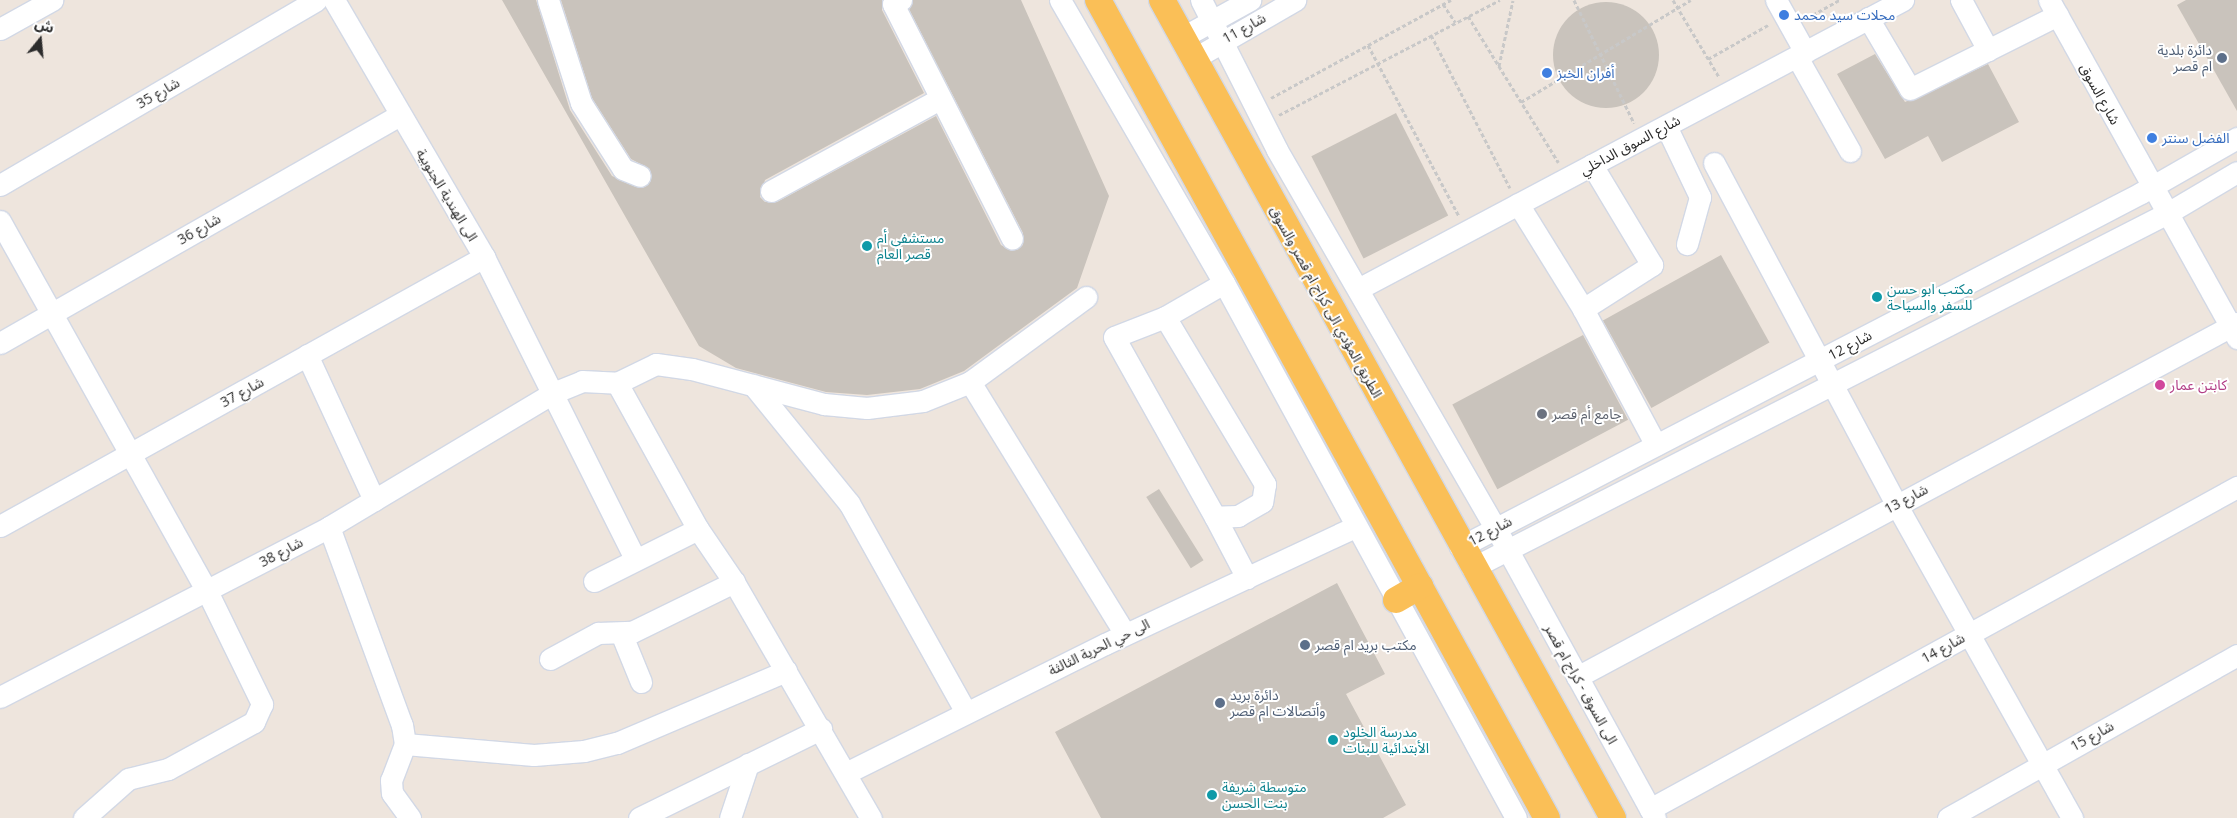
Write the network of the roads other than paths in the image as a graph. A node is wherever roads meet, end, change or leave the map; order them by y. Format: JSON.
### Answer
{"nodes":[{"id":1,"x":52,"y":0,"type":"edge"},
{"id":2,"x":316,"y":0,"type":"edge"},
{"id":3,"x":334,"y":0,"type":"edge"},
{"id":4,"x":548,"y":0,"type":"edge"},
{"id":5,"x":1060,"y":0,"type":"edge"},
{"id":6,"x":1098,"y":0,"type":"edge"},
{"id":7,"x":1162,"y":0,"type":"edge"},
{"id":8,"x":1201,"y":0,"type":"edge"},
{"id":9,"x":1250,"y":0,"type":"edge"},
{"id":10,"x":1295,"y":0,"type":"edge"},
{"id":11,"x":1902,"y":0,"type":"edge"},
{"id":12,"x":1961,"y":0,"type":"edge"},
{"id":13,"x":895,"y":1,"type":"edge"},
{"id":14,"x":2053,"y":8,"type":"edge"},
{"id":15,"x":1784,"y":14,"type":"edge"},
{"id":16,"x":1868,"y":18,"type":"junction"},
{"id":17,"x":1212,"y":21,"type":"junction"},
{"id":18,"x":0,"y":29,"type":"edge"},
{"id":19,"x":1222,"y":40,"type":"junction"},
{"id":20,"x":1189,"y":48,"type":"junction"},
{"id":21,"x":1988,"y":50,"type":"junction"},
{"id":22,"x":1801,"y":54,"type":"junction"},
{"id":23,"x":940,"y":99,"type":"junction"},
{"id":24,"x":399,"y":115,"type":"junction"},
{"id":25,"x":1666,"y":126,"type":"junction"},
{"id":26,"x":2237,"y":138,"type":"edge"},
{"id":27,"x":1850,"y":151,"type":"dead end"},
{"id":28,"x":1714,"y":162,"type":"dead end"},
{"id":29,"x":1592,"y":165,"type":"junction"},
{"id":30,"x":2237,"y":172,"type":"edge"},
{"id":31,"x":640,"y":176,"type":"dead end"},
{"id":32,"x":0,"y":186,"type":"edge"},
{"id":33,"x":2151,"y":187,"type":"junction"},
{"id":34,"x":771,"y":191,"type":"dead end"},
{"id":35,"x":1518,"y":204,"type":"junction"},
{"id":36,"x":2166,"y":214,"type":"junction"},
{"id":37,"x":0,"y":222,"type":"edge"},
{"id":38,"x":1012,"y":239,"type":"dead end"},
{"id":39,"x":1687,"y":244,"type":"dead end"},
{"id":40,"x":484,"y":257,"type":"junction"},
{"id":41,"x":1224,"y":283,"type":"junction"},
{"id":42,"x":1358,"y":289,"type":"junction"},
{"id":43,"x":1086,"y":297,"type":"dead end"},
{"id":44,"x":1583,"y":309,"type":"junction"},
{"id":45,"x":52,"y":313,"type":"junction"},
{"id":46,"x":1173,"y":313,"type":"junction"},
{"id":47,"x":2235,"y":329,"type":"edge"},
{"id":48,"x":0,"y":343,"type":"edge"},
{"id":49,"x":307,"y":355,"type":"junction"},
{"id":50,"x":1820,"y":361,"type":"junction"},
{"id":51,"x":970,"y":382,"type":"junction"},
{"id":52,"x":617,"y":383,"type":"junction"},
{"id":53,"x":1831,"y":384,"type":"junction"},
{"id":54,"x":753,"y":385,"type":"junction"},
{"id":55,"x":553,"y":393,"type":"junction"},
{"id":56,"x":1656,"y":445,"type":"junction"},
{"id":57,"x":130,"y":454,"type":"junction"},
{"id":58,"x":2237,"y":487,"type":"edge"},
{"id":59,"x":374,"y":500,"type":"junction"},
{"id":60,"x":1896,"y":504,"type":"junction"},
{"id":61,"x":1215,"y":517,"type":"junction"},
{"id":62,"x":0,"y":526,"type":"edge"},
{"id":63,"x":328,"y":527,"type":"junction"},
{"id":64,"x":1355,"y":527,"type":"junction"},
{"id":65,"x":1495,"y":527,"type":"junction"},
{"id":66,"x":698,"y":529,"type":"junction"},
{"id":67,"x":1507,"y":549,"type":"junction"},
{"id":68,"x":1466,"y":557,"type":"junction"},
{"id":69,"x":634,"y":558,"type":"junction"},
{"id":70,"x":1247,"y":578,"type":"junction"},
{"id":71,"x":594,"y":581,"type":"dead end"},
{"id":72,"x":734,"y":582,"type":"junction"},
{"id":73,"x":1420,"y":586,"type":"junction"},
{"id":74,"x":207,"y":591,"type":"junction"},
{"id":75,"x":1396,"y":600,"type":"junction"},
{"id":76,"x":1970,"y":633,"type":"junction"},
{"id":77,"x":621,"y":634,"type":"junction"},
{"id":78,"x":1125,"y":634,"type":"junction"},
{"id":79,"x":2237,"y":655,"type":"edge"},
{"id":80,"x":550,"y":659,"type":"dead end"},
{"id":81,"x":786,"y":672,"type":"junction"},
{"id":82,"x":1577,"y":677,"type":"junction"},
{"id":83,"x":640,"y":682,"type":"dead end"},
{"id":84,"x":0,"y":697,"type":"edge"},
{"id":85,"x":966,"y":712,"type":"junction"},
{"id":86,"x":821,"y":729,"type":"junction"},
{"id":87,"x":405,"y":744,"type":"junction"},
{"id":88,"x":748,"y":764,"type":"junction"},
{"id":89,"x":2042,"y":765,"type":"junction"},
{"id":90,"x":846,"y":773,"type":"junction"},
{"id":91,"x":1652,"y":814,"type":"edge"},
{"id":92,"x":84,"y":818,"type":"edge"},
{"id":93,"x":410,"y":818,"type":"edge"},
{"id":94,"x":639,"y":818,"type":"edge"},
{"id":95,"x":730,"y":818,"type":"edge"},
{"id":96,"x":871,"y":818,"type":"edge"},
{"id":97,"x":1516,"y":818,"type":"edge"},
{"id":98,"x":1547,"y":818,"type":"edge"},
{"id":99,"x":1613,"y":818,"type":"edge"},
{"id":100,"x":1948,"y":818,"type":"edge"},
{"id":101,"x":2072,"y":818,"type":"edge"}],
"edges":[{"from":1,"to":18,"type":"street"},
{"from":2,"to":32,"type":"street","name":"شارع 35"},
{"from":3,"to":24,"type":"street","name":"الى الهندية الجنوبية"},
{"from":4,"to":31,"type":"street"},
{"from":5,"to":41,"type":"street"},
{"from":6,"to":73,"type":"main road"},
{"from":7,"to":20,"type":"main road","name":"الطريق المؤدي الى كراج ام قصر والسوق"},
{"from":8,"to":17,"type":"street","name":"الى السوق - كراج ام قصر"},
{"from":9,"to":17,"type":"street","name":"شارع 11"},
{"from":10,"to":19,"type":"street","name":"شارع 11"},
{"from":11,"to":16,"type":"street","name":"شارع السوق الداخلي"},
{"from":12,"to":21,"type":"street"},
{"from":13,"to":23,"type":"street"},
{"from":14,"to":21,"type":"street"},
{"from":14,"to":33,"type":"street","name":"شارع السوق"},
{"from":15,"to":22,"type":"street"},
{"from":16,"to":21,"type":"street"},
{"from":16,"to":22,"type":"street","name":"شارع السوق الداخلي"},
{"from":17,"to":19,"type":"street","name":"الى السوق - كراج ام قصر"},
{"from":17,"to":20,"type":"street","name":"شارع 11"},
{"from":19,"to":20,"type":"street","name":"شارع 11"},
{"from":19,"to":42,"type":"street","name":"الى السوق - كراج ام قصر"},
{"from":20,"to":68,"type":"main road","name":"الطريق المؤدي الى كراج ام قصر والسوق"},
{"from":22,"to":25,"type":"street","name":"شارع السوق الداخلي"},
{"from":22,"to":27,"type":"street"},
{"from":23,"to":34,"type":"street"},
{"from":23,"to":38,"type":"street"},
{"from":24,"to":40,"type":"street","name":"الى الهندية الجنوبية"},
{"from":24,"to":45,"type":"street","name":"شارع 36"},
{"from":25,"to":29,"type":"street","name":"شارع السوق الداخلي"},
{"from":25,"to":39,"type":"street"},
{"from":26,"to":33,"type":"street","name":"شارع 12"},
{"from":28,"to":50,"type":"street"},
{"from":29,"to":35,"type":"street","name":"شارع السوق الداخلي"},
{"from":29,"to":44,"type":"street"},
{"from":30,"to":36,"type":"street","name":"شارع 12"},
{"from":33,"to":36,"type":"street","name":"شارع السوق"},
{"from":33,"to":50,"type":"street","name":"شارع 12"},
{"from":35,"to":42,"type":"street","name":"شارع السوق الداخلي"},
{"from":35,"to":44,"type":"street"},
{"from":36,"to":47,"type":"street","name":"شارع السوق"},
{"from":36,"to":53,"type":"street","name":"شارع 12"},
{"from":37,"to":45,"type":"street"},
{"from":40,"to":49,"type":"street","name":"شارع 37"},
{"from":40,"to":55,"type":"street","name":"الى الهندية الجنوبية"},
{"from":41,"to":46,"type":"street"},
{"from":41,"to":64,"type":"street"},
{"from":42,"to":65,"type":"street","name":"الى السوق - كراج ام قصر"},
{"from":43,"to":51,"type":"street"},
{"from":44,"to":56,"type":"street"},
{"from":45,"to":48,"type":"street","name":"شارع 36"},
{"from":45,"to":57,"type":"street"},
{"from":46,"to":61,"type":"street"},
{"from":46,"to":61,"type":"street"},
{"from":47,"to":60,"type":"street","name":"شارع 13"},
{"from":49,"to":57,"type":"street","name":"شارع 37"},
{"from":49,"to":59,"type":"street"},
{"from":50,"to":53,"type":"street"},
{"from":50,"to":56,"type":"street","name":"شارع 12"},
{"from":51,"to":54,"type":"street"},
{"from":51,"to":78,"type":"street"},
{"from":52,"to":54,"type":"street"},
{"from":52,"to":55,"type":"street","name":"شارع 38"},
{"from":52,"to":66,"type":"street"},
{"from":53,"to":60,"type":"street"},
{"from":53,"to":67,"type":"street","name":"شارع 12"},
{"from":54,"to":85,"type":"street"},
{"from":55,"to":59,"type":"street","name":"شارع 38"},
{"from":55,"to":69,"type":"street","name":"الى الهندية الجنوبية"},
{"from":56,"to":65,"type":"street","name":"شارع 12"},
{"from":57,"to":62,"type":"street","name":"شارع 37"},
{"from":57,"to":74,"type":"street"},
{"from":58,"to":76,"type":"street","name":"شارع 14"},
{"from":59,"to":63,"type":"street","name":"شارع 38"},
{"from":60,"to":76,"type":"street"},
{"from":60,"to":82,"type":"street","name":"شارع 13"},
{"from":61,"to":70,"type":"street"},
{"from":63,"to":74,"type":"street","name":"شارع 38"},
{"from":63,"to":87,"type":"street"},
{"from":64,"to":70,"type":"street","name":"الى حي الحرية الثالثة"},
{"from":64,"to":75,"type":"street"},
{"from":65,"to":67,"type":"street","name":"الى السوق - كراج ام قصر"},
{"from":65,"to":68,"type":"street","name":"شارع 12"},
{"from":66,"to":69,"type":"street"},
{"from":66,"to":72,"type":"street"},
{"from":67,"to":68,"type":"street","name":"شارع 12"},
{"from":67,"to":82,"type":"street","name":"الى السوق - كراج ام قصر"},
{"from":68,"to":99,"type":"main road","name":"الطريق المؤدي الى كراج ام قصر والسوق"},
{"from":69,"to":71,"type":"street"},
{"from":70,"to":78,"type":"street","name":"الى حي الحرية الثالثة"},
{"from":72,"to":77,"type":"street"},
{"from":72,"to":81,"type":"street"},
{"from":73,"to":75,"type":"main road"},
{"from":73,"to":98,"type":"main road"},
{"from":74,"to":84,"type":"street","name":"شارع 38"},
{"from":74,"to":92,"type":"street"},
{"from":75,"to":97,"type":"street"},
{"from":76,"to":89,"type":"street"},
{"from":76,"to":91,"type":"street","name":"شارع 14"},
{"from":77,"to":80,"type":"street"},
{"from":77,"to":83,"type":"street"},
{"from":78,"to":85,"type":"street","name":"الى حي الحرية الثالثة"},
{"from":79,"to":89,"type":"street","name":"شارع 15"},
{"from":81,"to":86,"type":"street"},
{"from":81,"to":87,"type":"street"},
{"from":82,"to":91,"type":"street","name":"الى السوق - كراج ام قصر"},
{"from":85,"to":90,"type":"street","name":"الى حي الحرية الثالثة"},
{"from":86,"to":88,"type":"street"},
{"from":86,"to":90,"type":"street"},
{"from":87,"to":93,"type":"street"},
{"from":88,"to":94,"type":"street"},
{"from":88,"to":95,"type":"street"},
{"from":89,"to":100,"type":"street","name":"شارع 15"},
{"from":89,"to":101,"type":"street"},
{"from":90,"to":96,"type":"street"}]}
